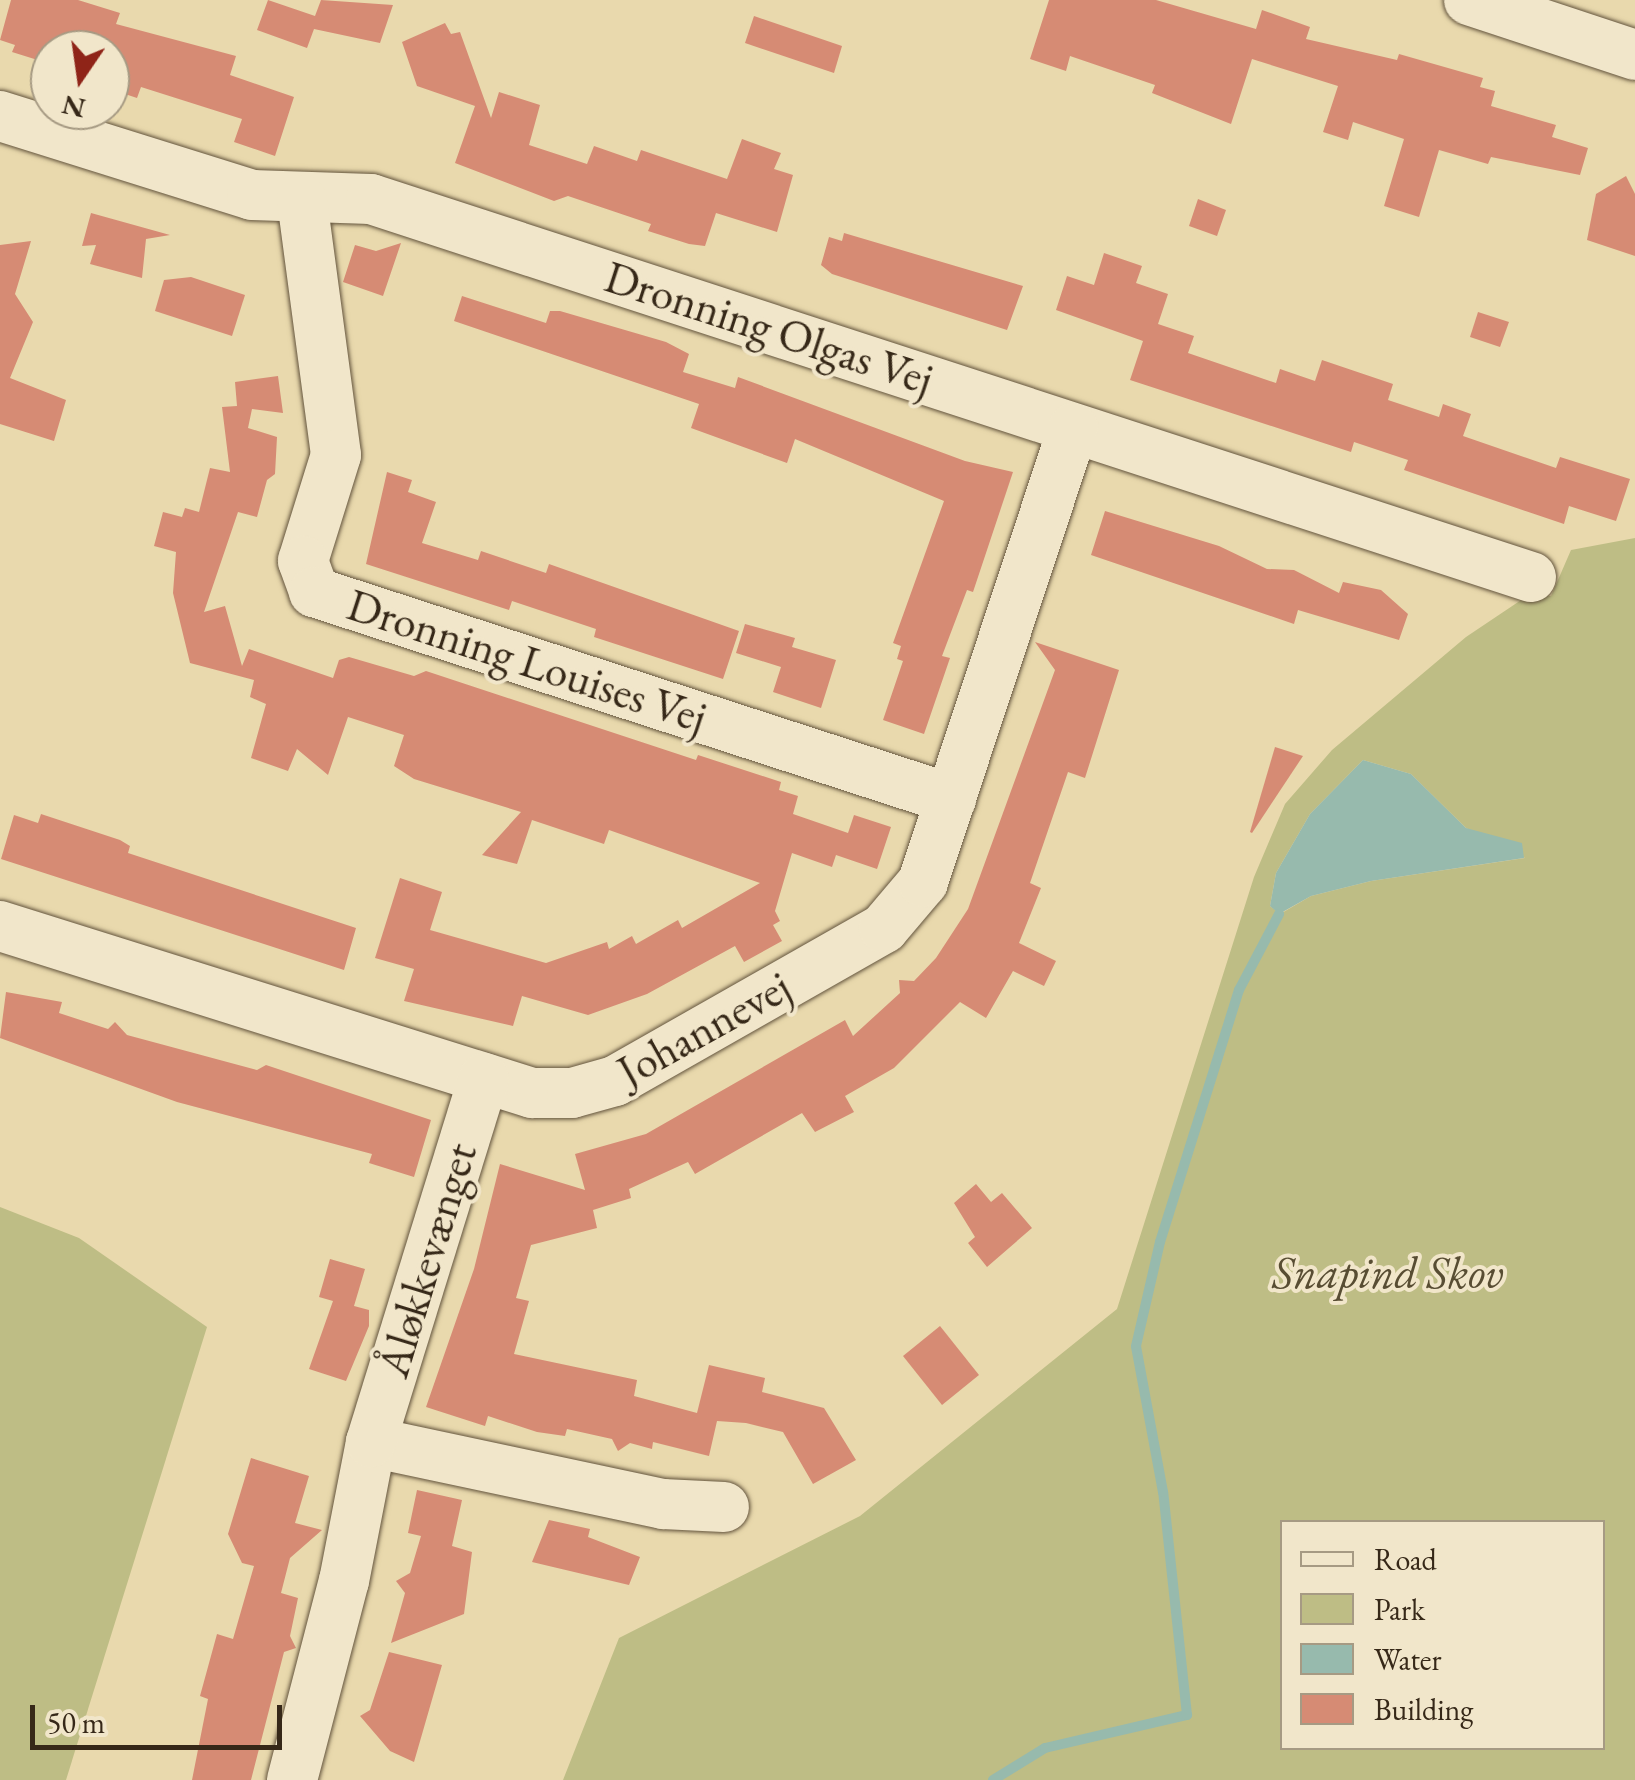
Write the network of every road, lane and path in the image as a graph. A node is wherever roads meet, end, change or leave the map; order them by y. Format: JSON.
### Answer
{"nodes":[{"id":1,"x":1469,"y":0,"type":"edge"},
{"id":2,"x":1635,"y":55,"type":"edge"},
{"id":3,"x":0,"y":116,"type":"edge"},
{"id":4,"x":302,"y":200,"type":"junction"},
{"id":5,"x":1073,"y":428,"type":"junction"},
{"id":6,"x":1530,"y":577,"type":"dead end"},
{"id":7,"x":950,"y":799,"type":"junction"},
{"id":8,"x":0,"y":926,"type":"edge"},
{"id":9,"x":484,"y":1078,"type":"junction"},
{"id":10,"x":371,"y":1442,"type":"junction"},
{"id":11,"x":724,"y":1507,"type":"dead end"},
{"id":12,"x":292,"y":1780,"type":"edge"}],
"edges":[{"from":1,"to":2,"type":"street"},
{"from":3,"to":4,"type":"street","name":"Dronning Olgas Vej"},
{"from":4,"to":5,"type":"street","name":"Dronning Olgas Vej"},
{"from":4,"to":7,"type":"street","name":"Dronning Louises Vej"},
{"from":5,"to":6,"type":"street","name":"Dronning Olgas Vej"},
{"from":5,"to":7,"type":"street","name":"Johannevej"},
{"from":7,"to":9,"type":"street","name":"Johannevej"},
{"from":8,"to":9,"type":"street","name":"Johannevej"},
{"from":9,"to":10,"type":"street","name":"Åløkkevænget"},
{"from":10,"to":11,"type":"street","name":"Åløkkevænget"},
{"from":10,"to":12,"type":"street","name":"Åløkkevænget"}]}
